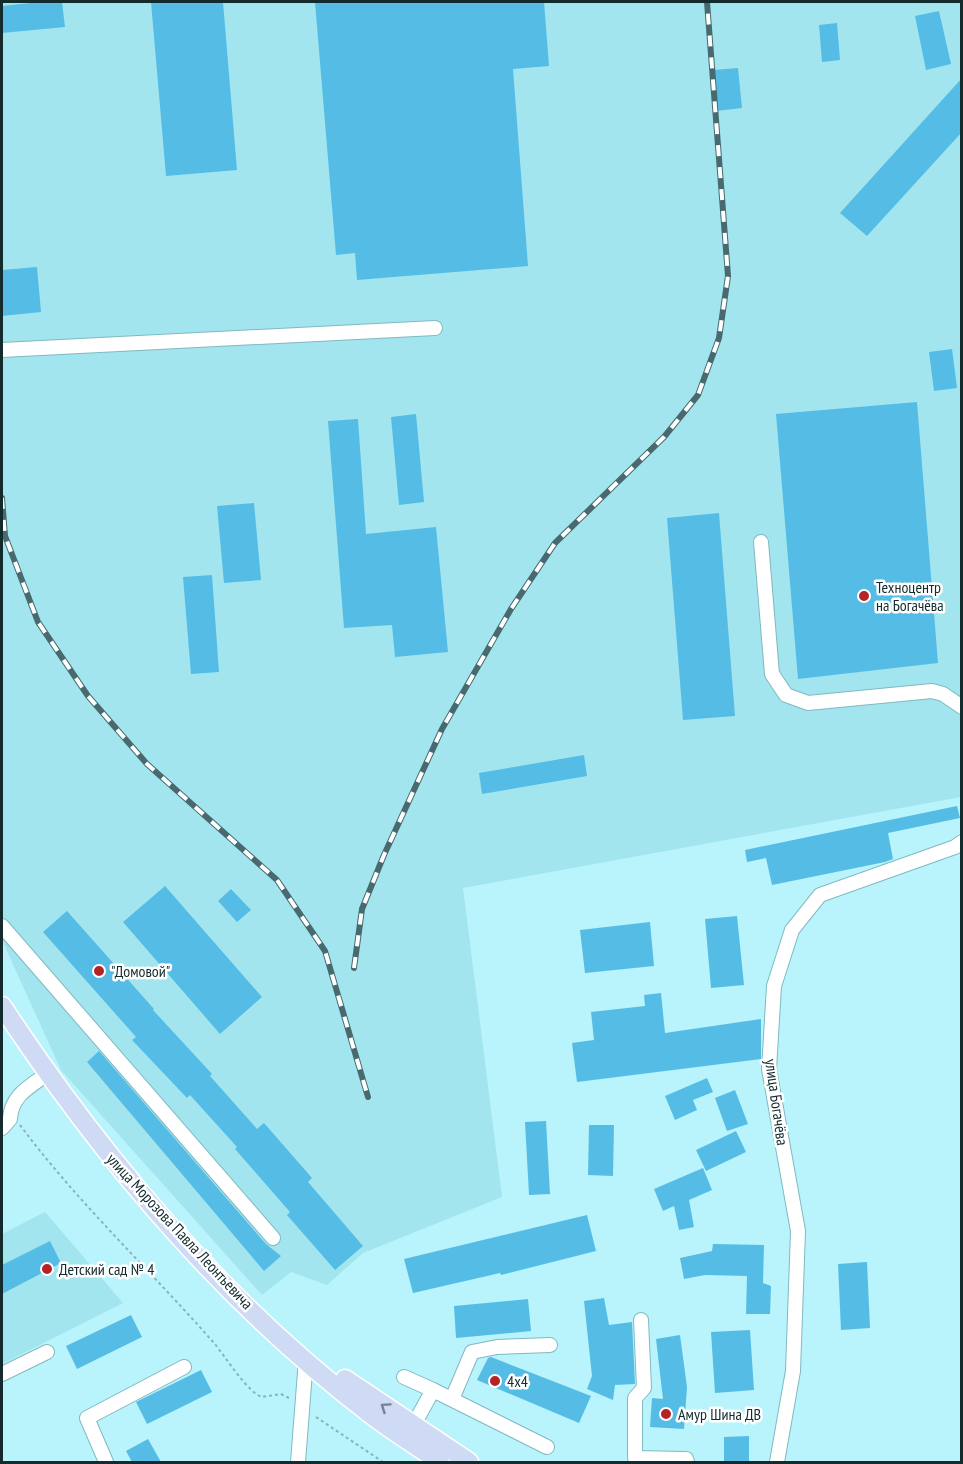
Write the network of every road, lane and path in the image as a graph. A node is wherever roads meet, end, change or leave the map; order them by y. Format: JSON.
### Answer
{"nodes":[{"id":1,"x":435,"y":328,"type":"dead end"},
{"id":2,"x":2,"y":350,"type":"edge"},
{"id":3,"x":761,"y":542,"type":"dead end"},
{"id":4,"x":962,"y":707,"type":"edge"},
{"id":5,"x":958,"y":845,"type":"edge"},
{"id":6,"x":2,"y":927,"type":"edge"},
{"id":7,"x":2,"y":1006,"type":"edge"},
{"id":8,"x":47,"y":1074,"type":"junction"},
{"id":9,"x":10,"y":1111,"type":"junction"},
{"id":10,"x":2,"y":1128,"type":"edge"},
{"id":11,"x":273,"y":1238,"type":"dead end"},
{"id":12,"x":641,"y":1320,"type":"dead end"},
{"id":13,"x":550,"y":1345,"type":"dead end"},
{"id":14,"x":47,"y":1352,"type":"dead end"},
{"id":15,"x":306,"y":1359,"type":"junction"},
{"id":16,"x":184,"y":1367,"type":"dead end"},
{"id":17,"x":2,"y":1374,"type":"edge"},
{"id":18,"x":404,"y":1377,"type":"dead end"},
{"id":19,"x":434,"y":1390,"type":"junction"},
{"id":20,"x":452,"y":1399,"type":"junction"},
{"id":21,"x":300,"y":1406,"type":"junction"},
{"id":22,"x":413,"y":1426,"type":"junction"},
{"id":23,"x":547,"y":1447,"type":"dead end"},
{"id":24,"x":106,"y":1462,"type":"edge"},
{"id":25,"x":298,"y":1462,"type":"edge"},
{"id":26,"x":383,"y":1462,"type":"edge"},
{"id":27,"x":440,"y":1462,"type":"edge"},
{"id":28,"x":469,"y":1462,"type":"edge"},
{"id":29,"x":687,"y":1462,"type":"edge"},
{"id":30,"x":777,"y":1462,"type":"edge"}],
"edges":[{"from":1,"to":2,"type":"street"},
{"from":3,"to":4,"type":"street"},
{"from":5,"to":30,"type":"street","name":"улица Богачёва"},
{"from":6,"to":11,"type":"street"},
{"from":7,"to":8,"type":"main road","name":"улица Морозова Павла Леонтьевича"},
{"from":8,"to":9,"type":"street"},
{"from":8,"to":15,"type":"main road","name":"улица Морозова Павла Леонтьевича"},
{"from":9,"to":10,"type":"street"},
{"from":9,"to":21,"type":"path"},
{"from":12,"to":29,"type":"street"},
{"from":13,"to":20,"type":"street"},
{"from":14,"to":17,"type":"street"},
{"from":15,"to":21,"type":"street"},
{"from":22,"to":15,"type":"main road","name":"улица Морозова Павла Леонтьевича","one_way":true},
{"from":15,"to":27,"type":"main road","name":"улица Морозова Павла Леонтьевича"},
{"from":16,"to":24,"type":"street"},
{"from":18,"to":19,"type":"street"},
{"from":19,"to":20,"type":"street"},
{"from":19,"to":22,"type":"street"},
{"from":20,"to":23,"type":"street"},
{"from":21,"to":25,"type":"street"},
{"from":21,"to":26,"type":"path"},
{"from":22,"to":28,"type":"main road","name":"улица Морозова Павла Леонтьевича"}]}
